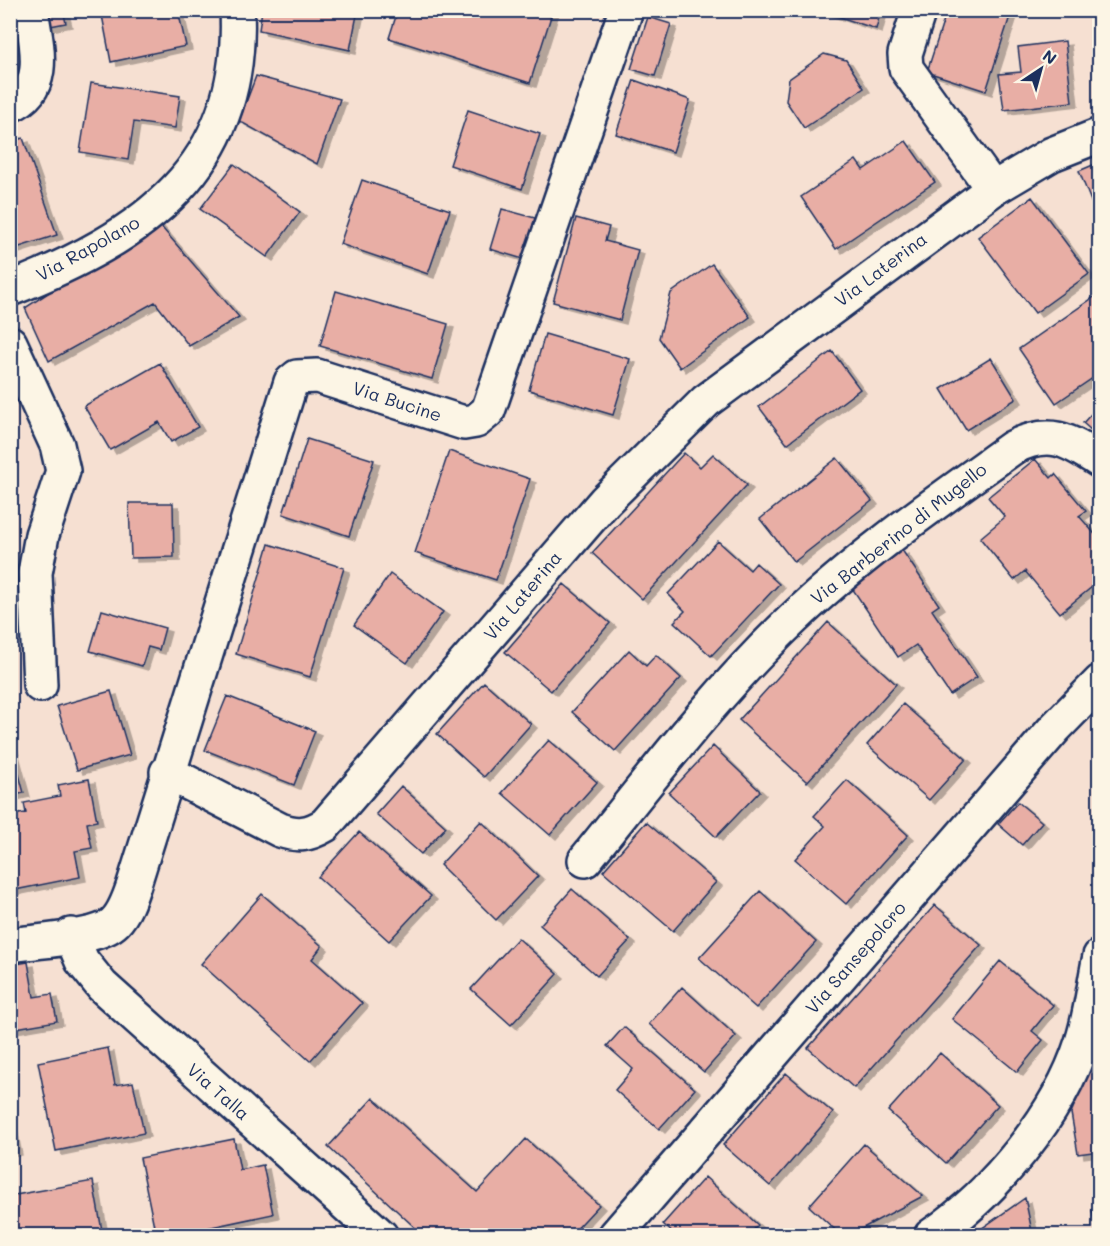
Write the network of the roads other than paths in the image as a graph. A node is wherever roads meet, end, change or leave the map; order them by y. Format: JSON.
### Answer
{"nodes":[{"id":1,"x":237,"y":10,"type":"edge"},
{"id":2,"x":626,"y":10,"type":"edge"},
{"id":3,"x":919,"y":10,"type":"edge"},
{"id":4,"x":26,"y":30,"type":"edge"},
{"id":5,"x":10,"y":105,"type":"edge"},
{"id":6,"x":1100,"y":135,"type":"edge"},
{"id":7,"x":993,"y":189,"type":"junction"},
{"id":8,"x":10,"y":290,"type":"edge"},
{"id":9,"x":10,"y":343,"type":"edge"},
{"id":10,"x":1100,"y":461,"type":"edge"},
{"id":11,"x":1100,"y":682,"type":"edge"},
{"id":12,"x":40,"y":685,"type":"dead end"},
{"id":13,"x":167,"y":772,"type":"junction"},
{"id":14,"x":585,"y":860,"type":"dead end"},
{"id":15,"x":71,"y":935,"type":"junction"},
{"id":16,"x":10,"y":945,"type":"edge"},
{"id":17,"x":1100,"y":956,"type":"edge"},
{"id":18,"x":381,"y":1236,"type":"edge"},
{"id":19,"x":615,"y":1236,"type":"edge"},
{"id":20,"x":931,"y":1236,"type":"edge"}],
"edges":[{"from":1,"to":8,"type":"street","name":"Via Rapolano"},
{"from":2,"to":13,"type":"street","name":"Via Bucine"},
{"from":3,"to":7,"type":"street"},
{"from":4,"to":5,"type":"street"},
{"from":6,"to":7,"type":"street","name":"Via Laterina"},
{"from":7,"to":13,"type":"street","name":"Via Laterina"},
{"from":9,"to":12,"type":"street"},
{"from":10,"to":14,"type":"street","name":"Via Barberino di Mugello"},
{"from":11,"to":19,"type":"street","name":"Via Sansepolcro"},
{"from":13,"to":15,"type":"street"},
{"from":15,"to":16,"type":"street"},
{"from":15,"to":18,"type":"street","name":"Via Talla"},
{"from":17,"to":20,"type":"street"}]}
